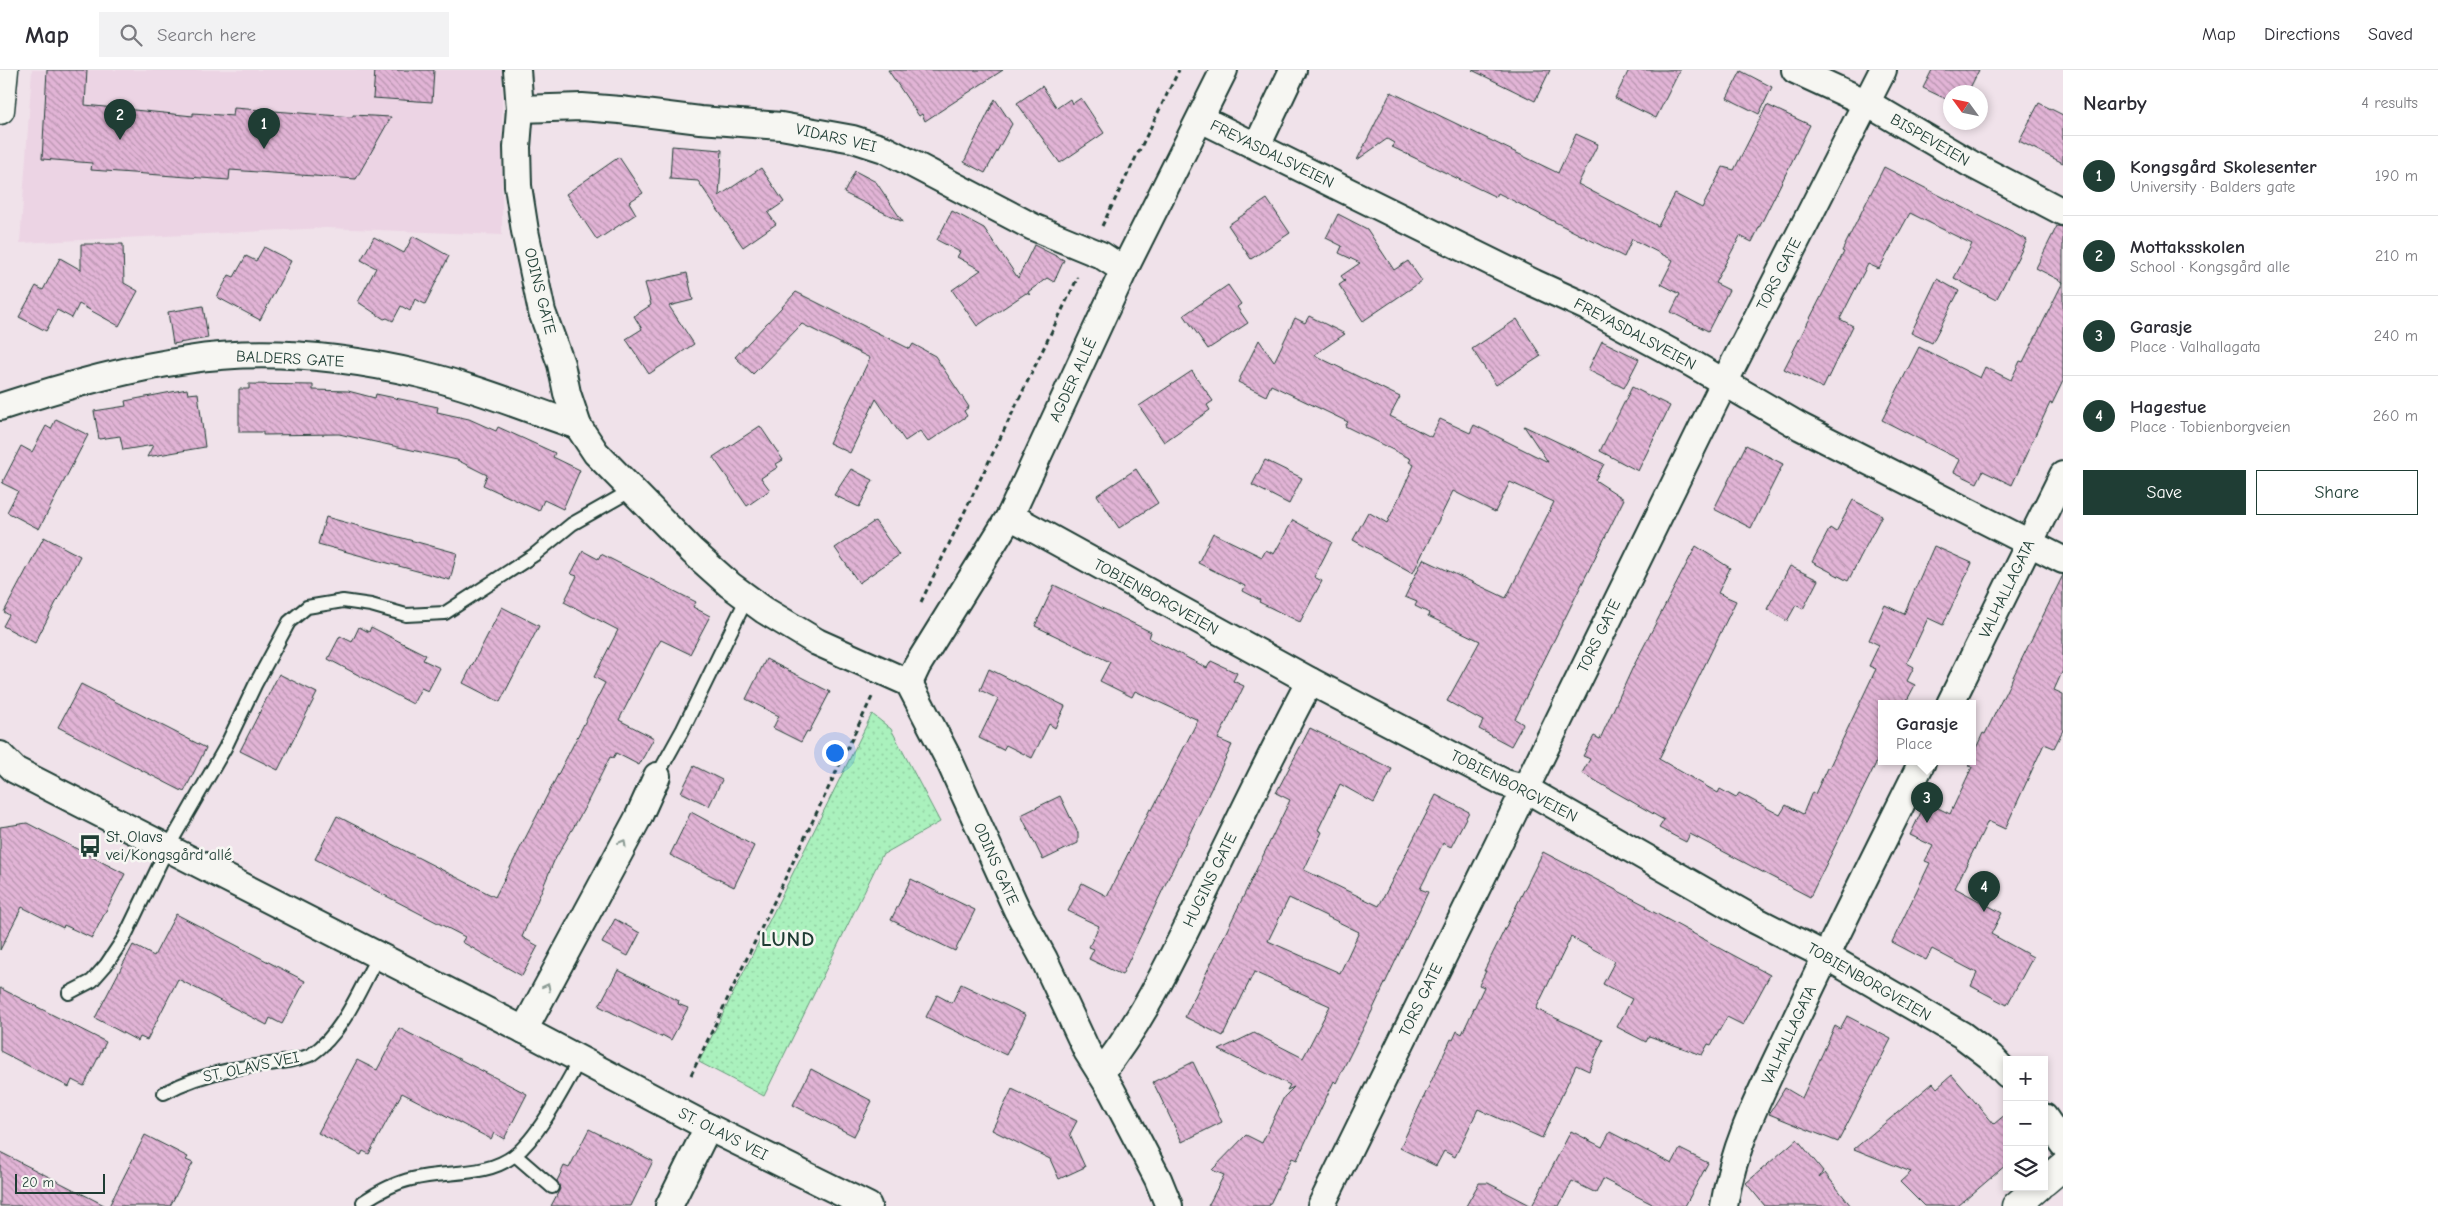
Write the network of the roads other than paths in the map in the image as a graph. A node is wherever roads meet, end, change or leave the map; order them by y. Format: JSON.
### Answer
{"nodes":[{"id":1,"x":4,"y":70,"type":"edge"},
{"id":2,"x":518,"y":70,"type":"edge"},
{"id":3,"x":1224,"y":70,"type":"edge"},
{"id":4,"x":1293,"y":70,"type":"edge"},
{"id":5,"x":1795,"y":70,"type":"edge"},
{"id":6,"x":1884,"y":70,"type":"edge"},
{"id":7,"x":1867,"y":103,"type":"junction"},
{"id":8,"x":520,"y":109,"type":"junction"},
{"id":9,"x":0,"y":110,"type":"edge"},
{"id":10,"x":1201,"y":119,"type":"junction"},
{"id":11,"x":1257,"y":146,"type":"junction"},
{"id":12,"x":2063,"y":212,"type":"edge"},
{"id":13,"x":1124,"y":270,"type":"junction"},
{"id":14,"x":1724,"y":383,"type":"junction"},
{"id":15,"x":0,"y":407,"type":"edge"},
{"id":16,"x":578,"y":426,"type":"junction"},
{"id":17,"x":2063,"y":474,"type":"edge"},
{"id":18,"x":632,"y":490,"type":"junction"},
{"id":19,"x":1010,"y":516,"type":"junction"},
{"id":20,"x":2030,"y":544,"type":"junction"},
{"id":21,"x":2063,"y":560,"type":"edge"},
{"id":22,"x":747,"y":598,"type":"junction"},
{"id":23,"x":1310,"y":681,"type":"junction"},
{"id":24,"x":909,"y":683,"type":"junction"},
{"id":25,"x":1952,"y":700,"type":"edge"},
{"id":26,"x":5,"y":765,"type":"edge"},
{"id":27,"x":1921,"y":765,"type":"edge"},
{"id":28,"x":657,"y":776,"type":"joint"},
{"id":29,"x":1524,"y":788,"type":"junction"},
{"id":30,"x":167,"y":849,"type":"junction"},
{"id":31,"x":378,"y":956,"type":"junction"},
{"id":32,"x":1826,"y":956,"type":"junction"},
{"id":33,"x":69,"y":992,"type":"dead end"},
{"id":34,"x":524,"y":1030,"type":"junction"},
{"id":35,"x":580,"y":1059,"type":"junction"},
{"id":36,"x":2003,"y":1070,"type":"edge"},
{"id":37,"x":1101,"y":1073,"type":"junction"},
{"id":38,"x":164,"y":1092,"type":"dead end"},
{"id":39,"x":2048,"y":1123,"type":"edge"},
{"id":40,"x":708,"y":1127,"type":"junction"},
{"id":41,"x":2063,"y":1144,"type":"edge"},
{"id":42,"x":515,"y":1155,"type":"junction"},
{"id":43,"x":2063,"y":1166,"type":"edge"},
{"id":44,"x":2048,"y":1179,"type":"edge"},
{"id":45,"x":552,"y":1187,"type":"dead end"},
{"id":46,"x":2033,"y":1191,"type":"edge"},
{"id":47,"x":363,"y":1202,"type":"dead end"},
{"id":48,"x":669,"y":1206,"type":"edge"},
{"id":49,"x":868,"y":1206,"type":"edge"},
{"id":50,"x":1169,"y":1206,"type":"edge"},
{"id":51,"x":1321,"y":1206,"type":"edge"},
{"id":52,"x":1724,"y":1206,"type":"edge"},
{"id":53,"x":2016,"y":1206,"type":"edge"}],
"edges":[{"from":1,"to":9,"type":"main road"},
{"from":2,"to":8,"type":"street","name":"ODINS GATE"},
{"from":3,"to":10,"type":"street","name":"AGDER ALLÉ"},
{"from":4,"to":11,"type":"street"},
{"from":5,"to":7,"type":"street","name":"BISPEVEIEN"},
{"from":6,"to":7,"type":"street","name":"TORS GATE"},
{"from":7,"to":12,"type":"street","name":"BISPEVEIEN"},
{"from":7,"to":14,"type":"street","name":"TORS GATE"},
{"from":8,"to":13,"type":"street","name":"VIDARS VEI"},
{"from":8,"to":16,"type":"street","name":"ODINS GATE"},
{"from":10,"to":11,"type":"street","name":"FREYASDALSVEIEN"},
{"from":10,"to":13,"type":"street","name":"AGDER ALLÉ"},
{"from":11,"to":14,"type":"street","name":"FREYASDALSVEIEN"},
{"from":13,"to":19,"type":"street","name":"AGDER ALLÉ"},
{"from":14,"to":20,"type":"street","name":"FREYASDALSVEIEN"},
{"from":14,"to":29,"type":"street","name":"TORS GATE"},
{"from":15,"to":16,"type":"street","name":"BALDERS GATE"},
{"from":16,"to":18,"type":"street","name":"ODINS GATE"},
{"from":17,"to":20,"type":"street","name":"VALHALLAGATA"},
{"from":18,"to":22,"type":"street","name":"ODINS GATE"},
{"from":18,"to":30,"type":"lane"},
{"from":19,"to":23,"type":"street","name":"TOBIENBORGVEIEN"},
{"from":19,"to":24,"type":"street","name":"AGDER ALLÉ"},
{"from":20,"to":21,"type":"street","name":"FREYASDALSVEIEN"},
{"from":20,"to":25,"type":"street","name":"VALHALLAGATA"},
{"from":22,"to":24,"type":"street","name":"ODINS GATE"},
{"from":22,"to":28,"type":"lane"},
{"from":23,"to":29,"type":"street","name":"TOBIENBORGVEIEN"},
{"from":23,"to":37,"type":"street","name":"HUGINS GATE"},
{"from":24,"to":37,"type":"street","name":"ODINS GATE"},
{"from":26,"to":30,"type":"street","name":"ST. OLAVS VEI"},
{"from":27,"to":32,"type":"street","name":"VALHALLAGATA"},
{"from":34,"to":28,"type":"street","one_way":true},
{"from":29,"to":32,"type":"street","name":"TOBIENBORGVEIEN"},
{"from":29,"to":51,"type":"street","name":"TORS GATE"},
{"from":30,"to":31,"type":"street","name":"ST. OLAVS VEI"},
{"from":30,"to":33,"type":"lane"},
{"from":31,"to":34,"type":"street","name":"ST. OLAVS VEI"},
{"from":31,"to":38,"type":"lane","name":"ST. OLAVS VEI"},
{"from":32,"to":36,"type":"street","name":"TOBIENBORGVEIEN"},
{"from":32,"to":52,"type":"street","name":"VALHALLAGATA"},
{"from":34,"to":35,"type":"street","name":"ST. OLAVS VEI"},
{"from":35,"to":40,"type":"street","name":"ST. OLAVS VEI"},
{"from":35,"to":42,"type":"lane"},
{"from":37,"to":50,"type":"street","name":"ODINS GATE"},
{"from":39,"to":41,"type":"street"},
{"from":40,"to":48,"type":"street"},
{"from":40,"to":49,"type":"street","name":"ST. OLAVS VEI"},
{"from":42,"to":45,"type":"lane"},
{"from":42,"to":47,"type":"lane"},
{"from":43,"to":44,"type":"main road"},
{"from":46,"to":53,"type":"main road"}]}
